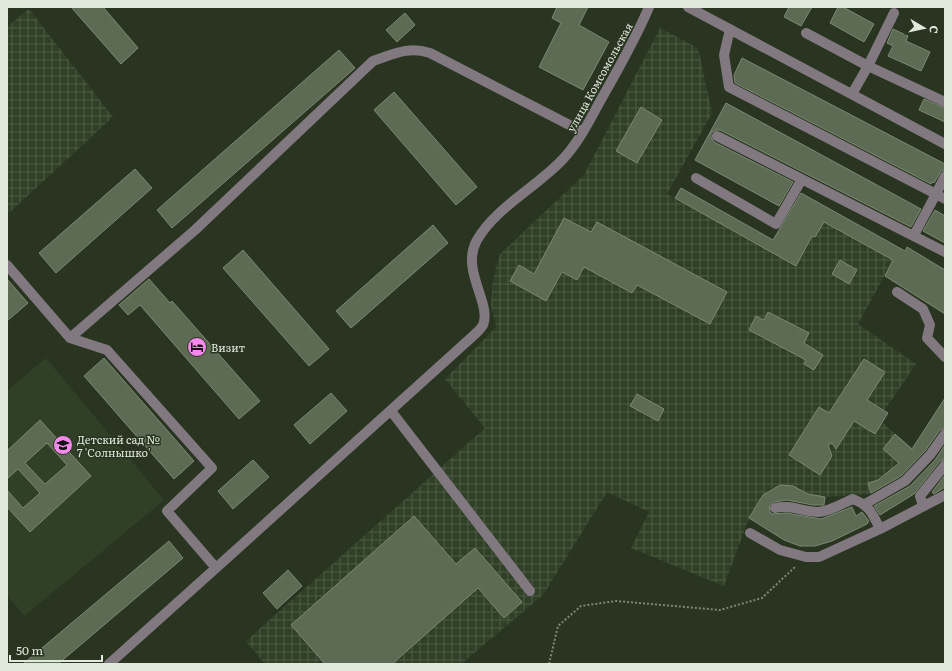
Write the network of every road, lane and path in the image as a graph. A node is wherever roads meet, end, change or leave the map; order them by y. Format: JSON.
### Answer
{"nodes":[{"id":1,"x":650,"y":7,"type":"edge"},
{"id":2,"x":688,"y":7,"type":"edge"},
{"id":3,"x":894,"y":13,"type":"dead end"},
{"id":4,"x":730,"y":29,"type":"junction"},
{"id":5,"x":806,"y":33,"type":"dead end"},
{"id":6,"x":868,"y":66,"type":"junction"},
{"id":7,"x":852,"y":94,"type":"junction"},
{"id":8,"x":945,"y":102,"type":"edge"},
{"id":9,"x":583,"y":132,"type":"junction"},
{"id":10,"x":717,"y":136,"type":"dead end"},
{"id":11,"x":945,"y":144,"type":"edge"},
{"id":12,"x":945,"y":176,"type":"edge"},
{"id":13,"x":696,"y":178,"type":"dead end"},
{"id":14,"x":802,"y":179,"type":"junction"},
{"id":15,"x":936,"y":194,"type":"junction"},
{"id":16,"x":945,"y":199,"type":"edge"},
{"id":17,"x":914,"y":234,"type":"junction"},
{"id":18,"x":945,"y":252,"type":"edge"},
{"id":19,"x":7,"y":265,"type":"edge"},
{"id":20,"x":897,"y":292,"type":"dead end"},
{"id":21,"x":70,"y":338,"type":"junction"},
{"id":22,"x":945,"y":358,"type":"edge"},
{"id":23,"x":390,"y":411,"type":"junction"},
{"id":24,"x":945,"y":434,"type":"edge"},
{"id":25,"x":945,"y":464,"type":"edge"},
{"id":26,"x":945,"y":495,"type":"edge"},
{"id":27,"x":865,"y":504,"type":"junction"},
{"id":28,"x":923,"y":506,"type":"junction"},
{"id":29,"x":775,"y":508,"type":"dead end"},
{"id":30,"x":880,"y":529,"type":"junction"},
{"id":31,"x":750,"y":533,"type":"dead end"},
{"id":32,"x":806,"y":558,"type":"junction"},
{"id":33,"x":216,"y":568,"type":"junction"},
{"id":34,"x":530,"y":591,"type":"dead end"},
{"id":35,"x":108,"y":664,"type":"edge"},
{"id":36,"x":549,"y":664,"type":"edge"}],
"edges":[{"from":1,"to":9,"type":"street","name":"улица Комсомольская"},
{"from":2,"to":4,"type":"street"},
{"from":3,"to":6,"type":"street"},
{"from":4,"to":7,"type":"street"},
{"from":4,"to":15,"type":"street"},
{"from":5,"to":6,"type":"street"},
{"from":6,"to":7,"type":"street"},
{"from":6,"to":8,"type":"street"},
{"from":7,"to":11,"type":"street"},
{"from":9,"to":21,"type":"street"},
{"from":9,"to":23,"type":"street","name":"улица Комсомольская"},
{"from":10,"to":14,"type":"street"},
{"from":12,"to":15,"type":"street"},
{"from":13,"to":14,"type":"street"},
{"from":14,"to":17,"type":"street"},
{"from":15,"to":16,"type":"street"},
{"from":15,"to":17,"type":"street"},
{"from":17,"to":18,"type":"street"},
{"from":19,"to":21,"type":"street"},
{"from":20,"to":22,"type":"street"},
{"from":21,"to":33,"type":"street"},
{"from":23,"to":33,"type":"street","name":"улица Комсомольская"},
{"from":23,"to":34,"type":"street"},
{"from":24,"to":27,"type":"street"},
{"from":25,"to":28,"type":"street"},
{"from":26,"to":28,"type":"street"},
{"from":27,"to":29,"type":"street"},
{"from":27,"to":30,"type":"street"},
{"from":28,"to":30,"type":"street"},
{"from":30,"to":32,"type":"street"},
{"from":31,"to":32,"type":"street"},
{"from":32,"to":36,"type":"path"},
{"from":33,"to":35,"type":"street","name":"улица Комсомольская"}]}
